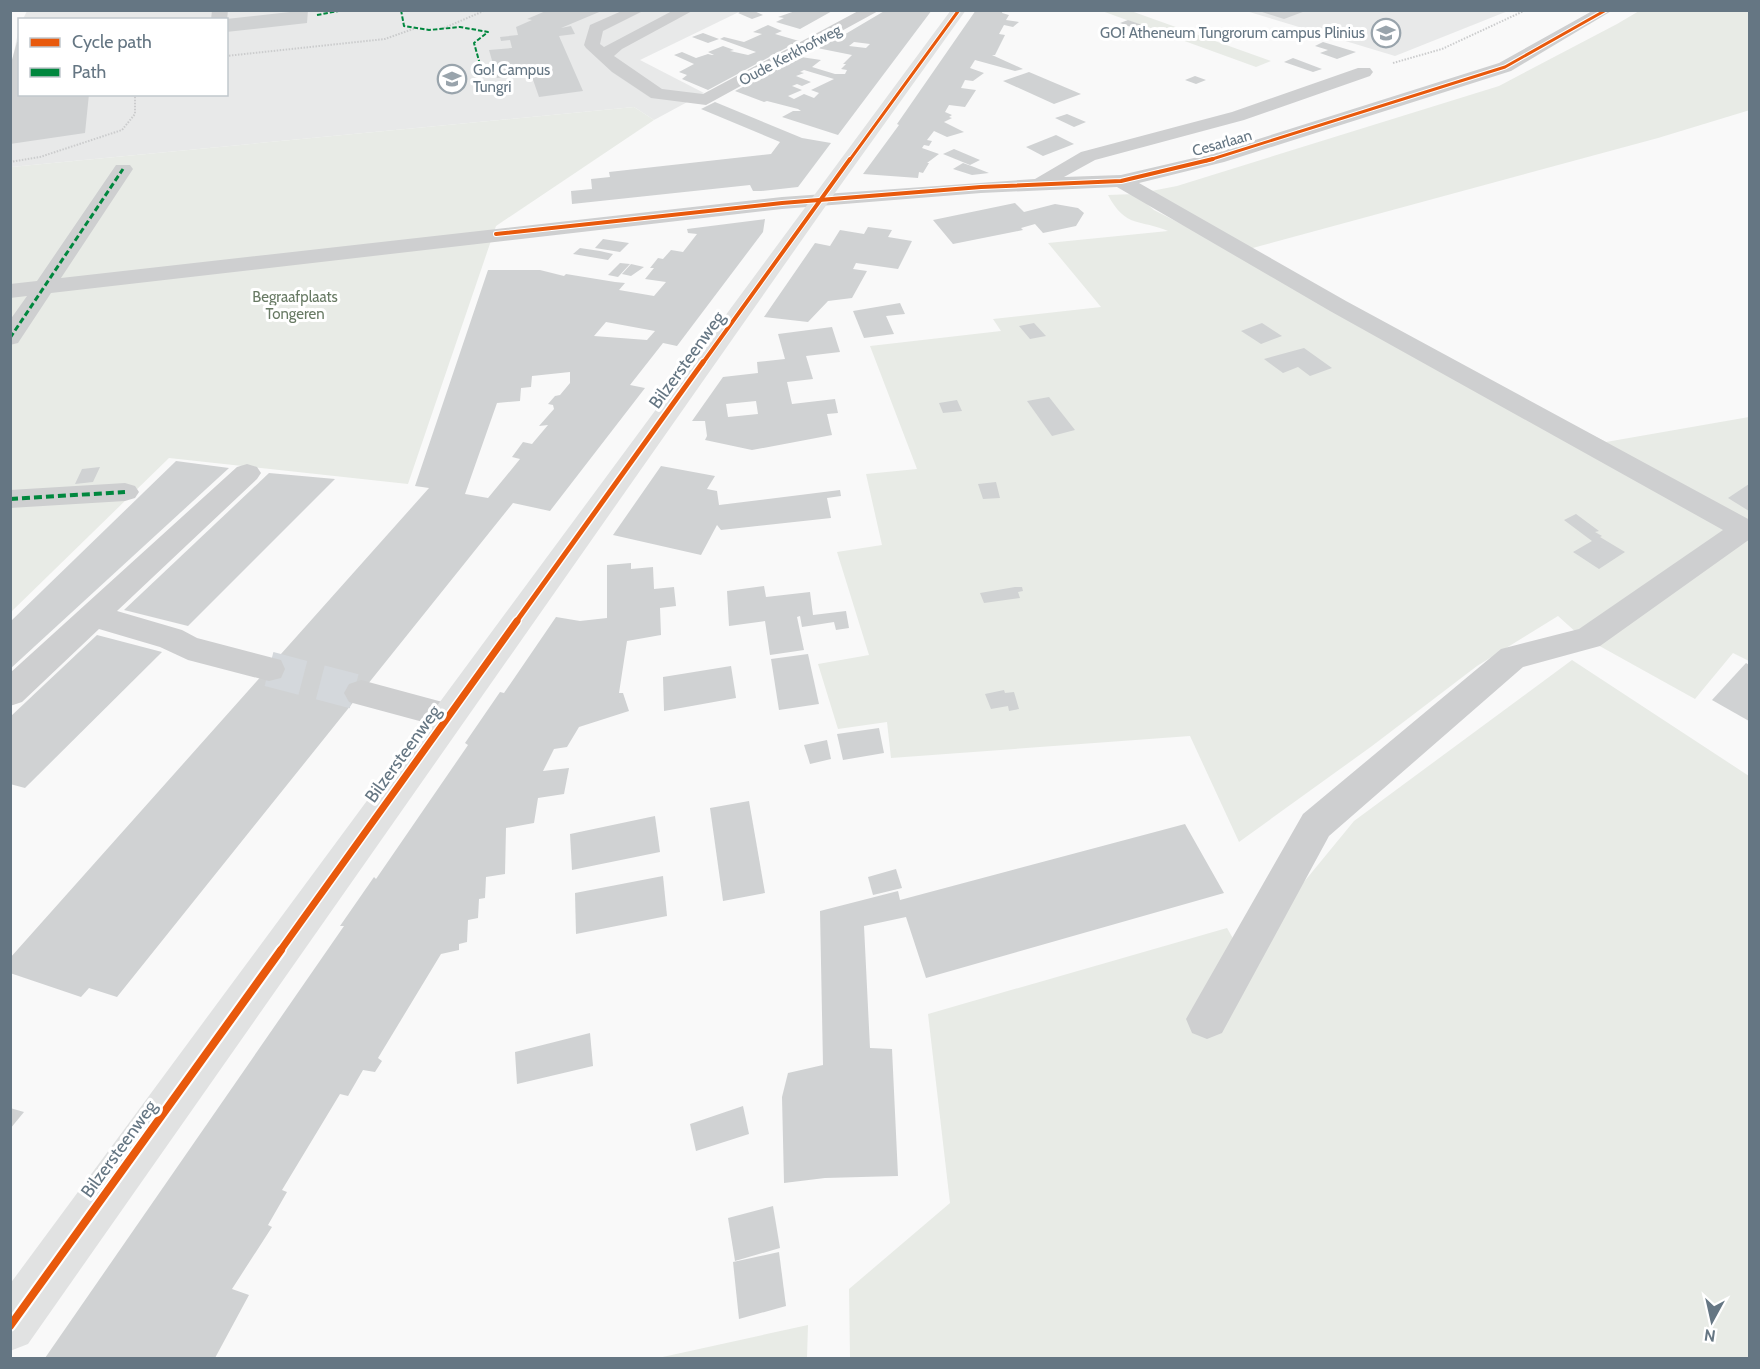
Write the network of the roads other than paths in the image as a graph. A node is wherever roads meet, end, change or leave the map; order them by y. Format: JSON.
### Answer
{"nodes":[{"id":1,"x":638,"y":10,"type":"edge"},
{"id":2,"x":687,"y":10,"type":"edge"},
{"id":3,"x":873,"y":10,"type":"edge"},
{"id":4,"x":959,"y":10,"type":"edge"},
{"id":5,"x":1606,"y":10,"type":"edge"},
{"id":6,"x":604,"y":56,"type":"junction"},
{"id":7,"x":1364,"y":72,"type":"road end"},
{"id":8,"x":123,"y":169,"type":"dead end"},
{"id":9,"x":1121,"y":181,"type":"junction"},
{"id":10,"x":1034,"y":186,"type":"junction"},
{"id":11,"x":820,"y":200,"type":"junction"},
{"id":12,"x":45,"y":287,"type":"junction"},
{"id":13,"x":10,"y":291,"type":"edge"},
{"id":14,"x":10,"y":338,"type":"edge"},
{"id":15,"x":247,"y":473,"type":"dead end"},
{"id":16,"x":125,"y":492,"type":"dead end"},
{"id":17,"x":10,"y":499,"type":"edge"},
{"id":18,"x":93,"y":616,"type":"junction"},
{"id":19,"x":269,"y":669,"type":"tunnel mouth"},
{"id":20,"x":10,"y":693,"type":"edge"},
{"id":21,"x":361,"y":693,"type":"tunnel mouth"},
{"id":22,"x":449,"y":716,"type":"junction"},
{"id":23,"x":1207,"y":1019,"type":"dead end"},
{"id":24,"x":10,"y":1326,"type":"edge"}],
"edges":[{"from":1,"to":6,"type":"street"},
{"from":2,"to":6,"type":"street"},
{"from":3,"to":6,"type":"street","name":"Oude Kerkhofweg"},
{"from":4,"to":11,"type":"main road","name":"Bilzersteenweg"},
{"from":5,"to":9,"type":"street","name":"Cesarlaan"},
{"from":7,"to":10,"type":"street"},
{"from":8,"to":12,"type":"street"},
{"from":9,"to":10,"type":"street","name":"Cesarlaan"},
{"from":9,"to":23,"type":"street"},
{"from":10,"to":11,"type":"street","name":"Cesarlaan"},
{"from":11,"to":12,"type":"street"},
{"from":11,"to":22,"type":"main road","name":"Bilzersteenweg"},
{"from":12,"to":13,"type":"street"},
{"from":12,"to":14,"type":"street"},
{"from":15,"to":18,"type":"street"},
{"from":16,"to":17,"type":"street"},
{"from":18,"to":19,"type":"street"},
{"from":18,"to":20,"type":"street"},
{"from":21,"to":22,"type":"street"},
{"from":22,"to":24,"type":"main road","name":"Bilzersteenweg"}]}
